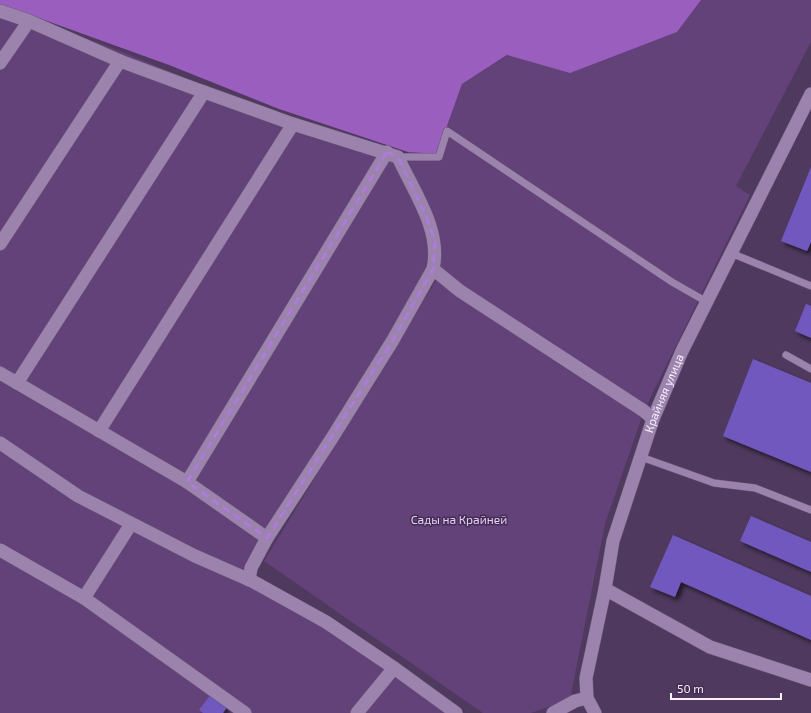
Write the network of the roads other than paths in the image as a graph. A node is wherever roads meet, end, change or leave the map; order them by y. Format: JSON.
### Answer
{"nodes":[{"id":1,"x":0,"y":11,"type":"edge"},
{"id":2,"x":29,"y":21,"type":"junction"},
{"id":3,"x":120,"y":61,"type":"junction"},
{"id":4,"x":0,"y":64,"type":"edge"},
{"id":5,"x":204,"y":92,"type":"junction"},
{"id":6,"x":811,"y":94,"type":"edge"},
{"id":7,"x":293,"y":124,"type":"junction"},
{"id":8,"x":392,"y":155,"type":"junction"},
{"id":9,"x":0,"y":244,"type":"edge"},
{"id":10,"x":731,"y":253,"type":"junction"},
{"id":11,"x":432,"y":269,"type":"junction"},
{"id":12,"x":811,"y":286,"type":"edge"},
{"id":13,"x":707,"y":302,"type":"junction"},
{"id":14,"x":786,"y":355,"type":"dead end"},
{"id":15,"x":811,"y":369,"type":"edge"},
{"id":16,"x":0,"y":373,"type":"edge"},
{"id":17,"x":16,"y":383,"type":"junction"},
{"id":18,"x":653,"y":418,"type":"junction"},
{"id":19,"x":99,"y":431,"type":"junction"},
{"id":20,"x":0,"y":443,"type":"edge"},
{"id":21,"x":641,"y":457,"type":"junction"},
{"id":22,"x":188,"y":482,"type":"junction"},
{"id":23,"x":811,"y":510,"type":"edge"},
{"id":24,"x":131,"y":524,"type":"junction"},
{"id":25,"x":267,"y":538,"type":"junction"},
{"id":26,"x":0,"y":550,"type":"edge"},
{"id":27,"x":249,"y":580,"type":"junction"},
{"id":28,"x":605,"y":589,"type":"junction"},
{"id":29,"x":84,"y":598,"type":"junction"},
{"id":30,"x":394,"y":668,"type":"junction"},
{"id":31,"x":811,"y":680,"type":"edge"},
{"id":32,"x":587,"y":698,"type":"junction"},
{"id":33,"x":245,"y":713,"type":"edge"},
{"id":34,"x":357,"y":713,"type":"edge"},
{"id":35,"x":456,"y":713,"type":"edge"},
{"id":36,"x":552,"y":713,"type":"edge"},
{"id":37,"x":595,"y":713,"type":"edge"}],
"edges":[{"from":1,"to":2,"type":"street"},
{"from":2,"to":3,"type":"street"},
{"from":2,"to":4,"type":"street"},
{"from":3,"to":5,"type":"street"},
{"from":3,"to":9,"type":"street"},
{"from":5,"to":7,"type":"street"},
{"from":5,"to":17,"type":"street"},
{"from":6,"to":10,"type":"street","name":"Крайняя улица"},
{"from":7,"to":8,"type":"street"},
{"from":7,"to":19,"type":"street"},
{"from":8,"to":11,"type":"street"},
{"from":8,"to":13,"type":"lane"},
{"from":8,"to":22,"type":"street"},
{"from":10,"to":12,"type":"lane"},
{"from":10,"to":13,"type":"street","name":"Крайняя улица"},
{"from":11,"to":18,"type":"street"},
{"from":11,"to":25,"type":"street"},
{"from":13,"to":18,"type":"street","name":"Крайняя улица"},
{"from":14,"to":15,"type":"lane"},
{"from":16,"to":17,"type":"street"},
{"from":17,"to":19,"type":"street"},
{"from":18,"to":21,"type":"street","name":"Крайняя улица"},
{"from":19,"to":22,"type":"street"},
{"from":20,"to":24,"type":"street"},
{"from":21,"to":23,"type":"lane"},
{"from":21,"to":28,"type":"street","name":"Крайняя улица"},
{"from":22,"to":25,"type":"street"},
{"from":24,"to":27,"type":"street"},
{"from":24,"to":29,"type":"street"},
{"from":25,"to":27,"type":"street"},
{"from":26,"to":29,"type":"street"},
{"from":27,"to":30,"type":"street"},
{"from":28,"to":31,"type":"street"},
{"from":28,"to":32,"type":"street","name":"Крайняя улица"},
{"from":29,"to":33,"type":"street"},
{"from":30,"to":34,"type":"street"},
{"from":30,"to":35,"type":"street"},
{"from":32,"to":36,"type":"street"},
{"from":32,"to":37,"type":"street","name":"Крайняя улица"}]}
